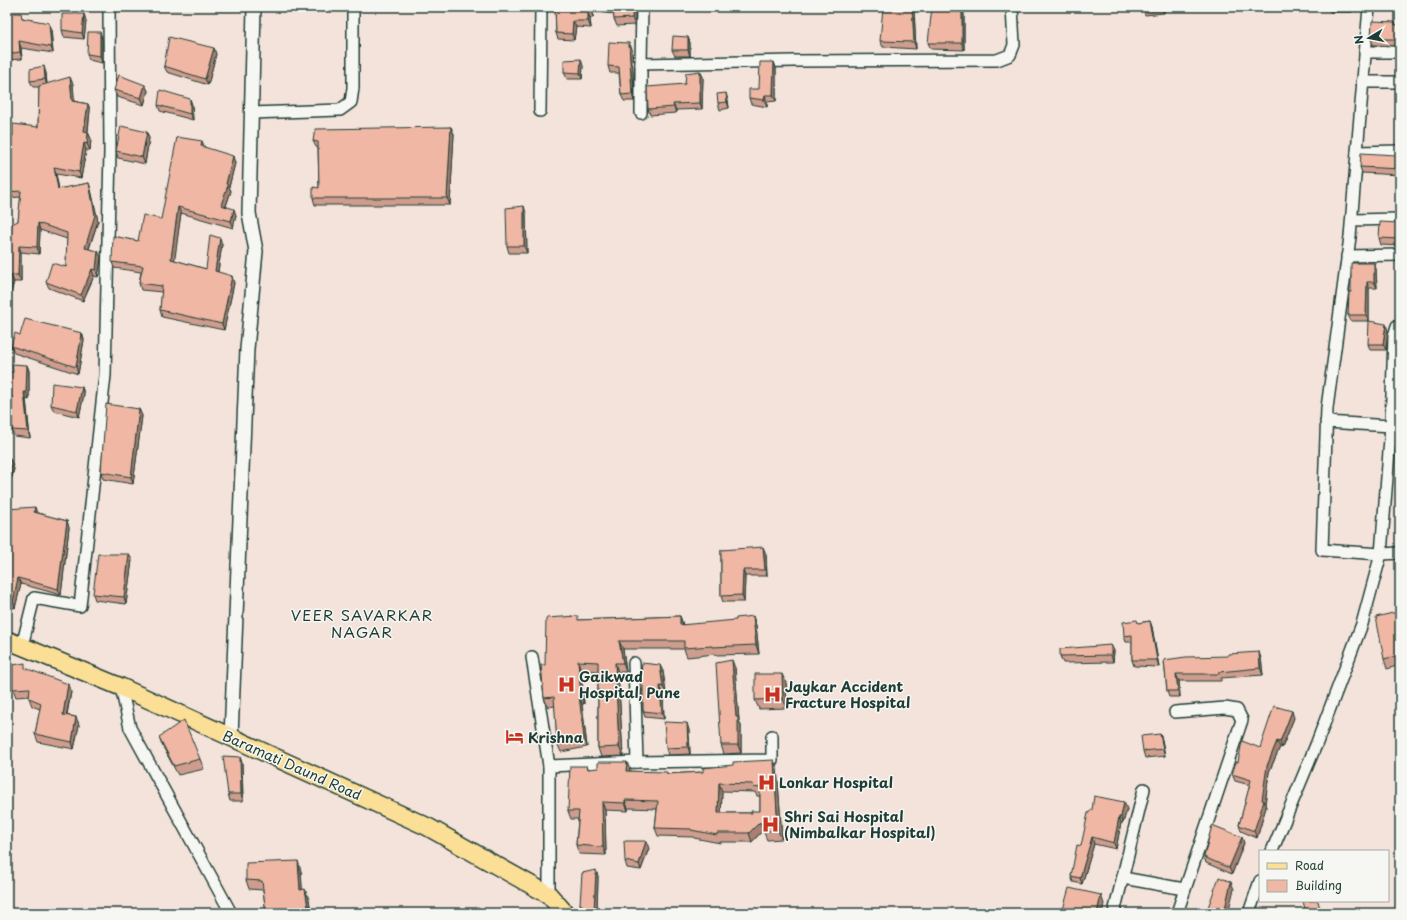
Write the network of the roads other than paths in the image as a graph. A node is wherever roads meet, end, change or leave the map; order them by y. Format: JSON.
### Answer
{"nodes":[{"id":1,"x":109,"y":7,"type":"edge"},
{"id":2,"x":254,"y":7,"type":"edge"},
{"id":3,"x":353,"y":7,"type":"edge"},
{"id":4,"x":541,"y":7,"type":"edge"},
{"id":5,"x":642,"y":7,"type":"edge"},
{"id":6,"x":1012,"y":7,"type":"edge"},
{"id":7,"x":1369,"y":7,"type":"edge"},
{"id":8,"x":1365,"y":52,"type":"junction"},
{"id":9,"x":1400,"y":52,"type":"edge"},
{"id":10,"x":641,"y":64,"type":"junction"},
{"id":11,"x":1362,"y":82,"type":"junction"},
{"id":12,"x":1400,"y":82,"type":"edge"},
{"id":13,"x":540,"y":111,"type":"dead end"},
{"id":14,"x":251,"y":113,"type":"junction"},
{"id":15,"x":641,"y":113,"type":"dead end"},
{"id":16,"x":1400,"y":151,"type":"edge"},
{"id":17,"x":1357,"y":152,"type":"junction"},
{"id":18,"x":1400,"y":219,"type":"edge"},
{"id":19,"x":1352,"y":220,"type":"junction"},
{"id":20,"x":1400,"y":255,"type":"edge"},
{"id":21,"x":1347,"y":256,"type":"junction"},
{"id":22,"x":1400,"y":325,"type":"edge"},
{"id":23,"x":1326,"y":422,"type":"junction"},
{"id":24,"x":1391,"y":426,"type":"junction"},
{"id":25,"x":1400,"y":553,"type":"edge"},
{"id":26,"x":1381,"y":554,"type":"junction"},
{"id":27,"x":14,"y":643,"type":"edge"},
{"id":28,"x":532,"y":657,"type":"dead end"},
{"id":29,"x":634,"y":663,"type":"dead end"},
{"id":30,"x":121,"y":687,"type":"junction"},
{"id":31,"x":1175,"y":712,"type":"dead end"},
{"id":32,"x":772,"y":736,"type":"dead end"},
{"id":33,"x":231,"y":737,"type":"junction"},
{"id":34,"x":637,"y":762,"type":"junction"},
{"id":35,"x":549,"y":766,"type":"junction"},
{"id":36,"x":1144,"y":789,"type":"dead end"},
{"id":37,"x":1272,"y":850,"type":"edge"},
{"id":38,"x":1123,"y":878,"type":"junction"},
{"id":39,"x":1259,"y":884,"type":"edge"},
{"id":40,"x":1184,"y":889,"type":"junction"},
{"id":41,"x":549,"y":895,"type":"junction"},
{"id":42,"x":231,"y":913,"type":"edge"},
{"id":43,"x":565,"y":913,"type":"edge"},
{"id":44,"x":1114,"y":913,"type":"edge"},
{"id":45,"x":1176,"y":913,"type":"edge"},
{"id":46,"x":1249,"y":913,"type":"edge"}],
"edges":[{"from":1,"to":27,"type":"street"},
{"from":2,"to":14,"type":"street"},
{"from":3,"to":14,"type":"street"},
{"from":4,"to":13,"type":"street"},
{"from":5,"to":10,"type":"street"},
{"from":6,"to":10,"type":"street"},
{"from":7,"to":8,"type":"street"},
{"from":8,"to":9,"type":"street"},
{"from":8,"to":11,"type":"street"},
{"from":10,"to":15,"type":"street"},
{"from":11,"to":12,"type":"street"},
{"from":11,"to":17,"type":"street"},
{"from":14,"to":33,"type":"street"},
{"from":16,"to":17,"type":"street"},
{"from":17,"to":19,"type":"street"},
{"from":18,"to":19,"type":"street"},
{"from":19,"to":21,"type":"street"},
{"from":20,"to":21,"type":"street"},
{"from":21,"to":23,"type":"street"},
{"from":22,"to":24,"type":"street"},
{"from":23,"to":24,"type":"street"},
{"from":23,"to":26,"type":"street"},
{"from":24,"to":26,"type":"street"},
{"from":25,"to":26,"type":"street"},
{"from":26,"to":37,"type":"street"},
{"from":27,"to":30,"type":"main road","name":"Baramati Daund Road"},
{"from":28,"to":35,"type":"street"},
{"from":29,"to":34,"type":"street"},
{"from":30,"to":33,"type":"main road","name":"Baramati Daund Road"},
{"from":30,"to":42,"type":"street"},
{"from":31,"to":40,"type":"street"},
{"from":32,"to":34,"type":"street"},
{"from":33,"to":41,"type":"main road","name":"Baramati Daund Road"},
{"from":34,"to":35,"type":"street"},
{"from":35,"to":41,"type":"street"},
{"from":36,"to":38,"type":"street"},
{"from":38,"to":40,"type":"street"},
{"from":38,"to":44,"type":"street"},
{"from":39,"to":46,"type":"street"},
{"from":40,"to":45,"type":"street"},
{"from":41,"to":43,"type":"main road","name":"Baramati Daund Road"}]}
